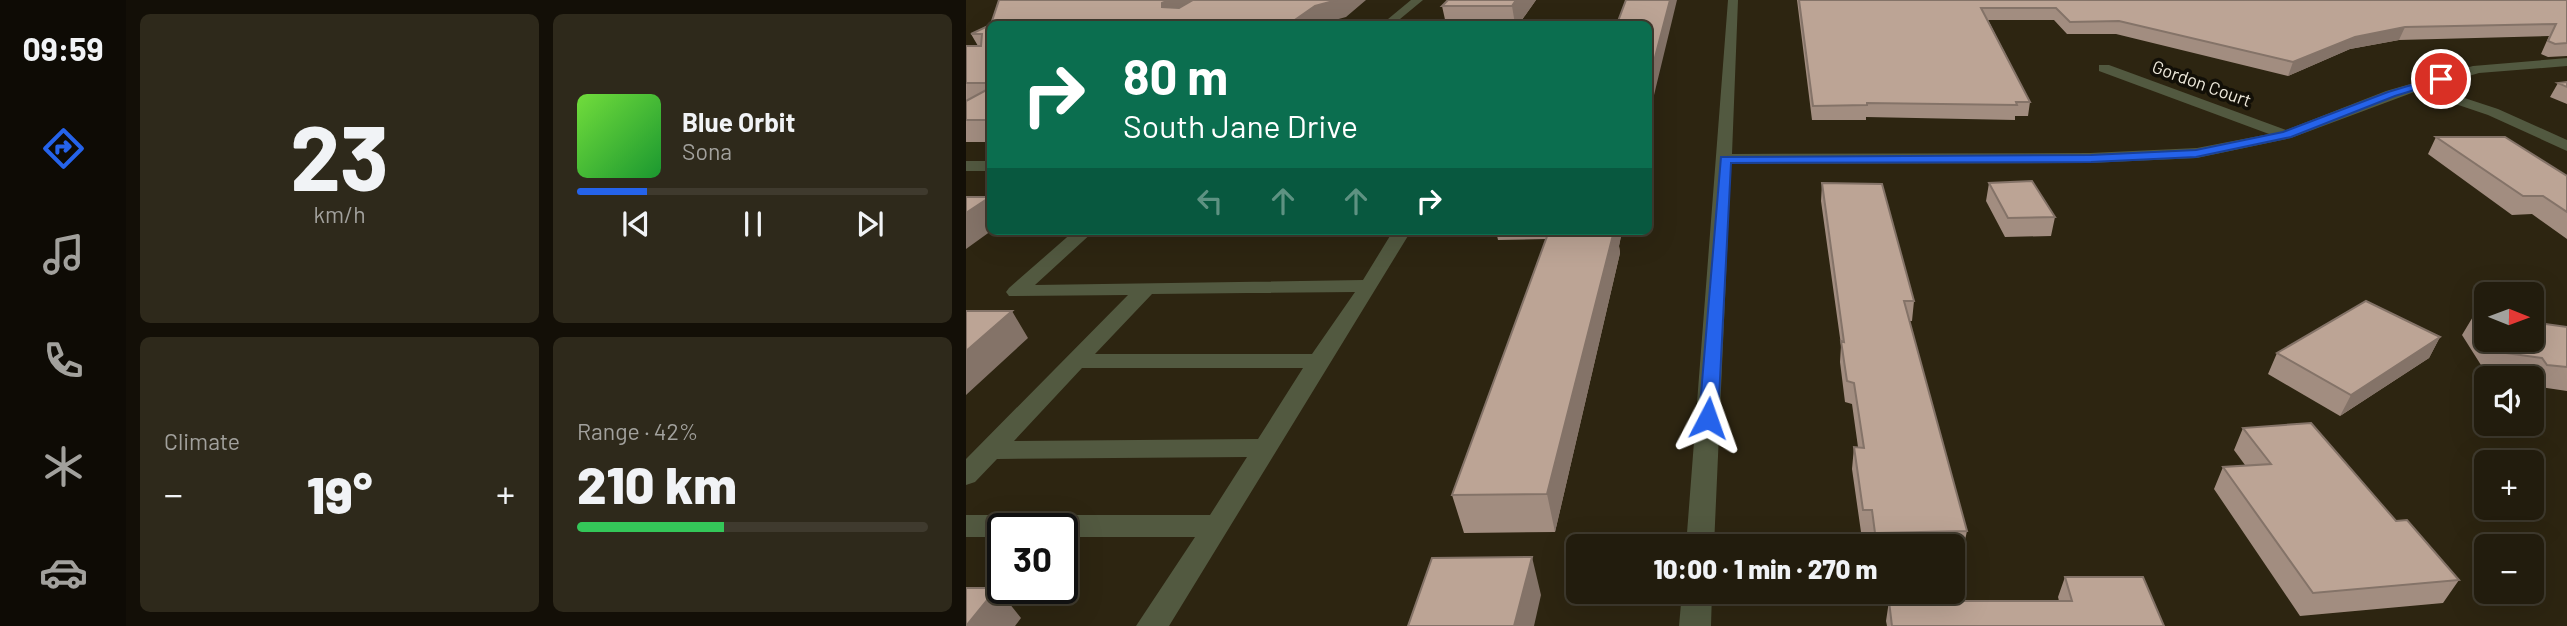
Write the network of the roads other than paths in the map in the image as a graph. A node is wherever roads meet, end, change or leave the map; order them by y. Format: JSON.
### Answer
{"nodes":[{"id":1,"x":1418,"y":0,"type":"edge"},
{"id":2,"x":1733,"y":0,"type":"edge"},
{"id":3,"x":1391,"y":21,"type":"edge"},
{"id":4,"x":2567,"y":62,"type":"edge"},
{"id":5,"x":2104,"y":68,"type":"dead end"},
{"id":6,"x":2416,"y":86,"type":"junction"},
{"id":7,"x":2287,"y":135,"type":"junction"},
{"id":8,"x":2567,"y":146,"type":"edge"},
{"id":9,"x":1725,"y":159,"type":"junction"},
{"id":10,"x":966,"y":166,"type":"edge"},
{"id":11,"x":987,"y":166,"type":"edge"},
{"id":12,"x":1080,"y":235,"type":"edge"},
{"id":13,"x":1400,"y":235,"type":"edge"},
{"id":14,"x":1369,"y":286,"type":"junction"},
{"id":15,"x":1146,"y":288,"type":"junction"},
{"id":16,"x":1075,"y":361,"type":"junction"},
{"id":17,"x":1319,"y":361,"type":"junction"},
{"id":18,"x":1266,"y":448,"type":"junction"},
{"id":19,"x":990,"y":450,"type":"junction"},
{"id":20,"x":966,"y":475,"type":"edge"},
{"id":21,"x":966,"y":526,"type":"edge"},
{"id":22,"x":1218,"y":526,"type":"junction"},
{"id":23,"x":1701,"y":534,"type":"edge"},
{"id":24,"x":1696,"y":604,"type":"edge"},
{"id":25,"x":1152,"y":626,"type":"edge"},
{"id":26,"x":1695,"y":626,"type":"edge"}],
"edges":[{"from":1,"to":3,"type":"street"},
{"from":2,"to":9,"type":"street"},
{"from":4,"to":6,"type":"street"},
{"from":5,"to":7,"type":"street","name":"Gordon Court"},
{"from":6,"to":7,"type":"street"},
{"from":6,"to":8,"type":"street"},
{"from":7,"to":9,"type":"street"},
{"from":9,"to":23,"type":"street"},
{"from":10,"to":11,"type":"street"},
{"from":12,"to":15,"type":"street"},
{"from":13,"to":14,"type":"street"},
{"from":14,"to":15,"type":"street"},
{"from":14,"to":17,"type":"street"},
{"from":15,"to":16,"type":"street"},
{"from":16,"to":17,"type":"street"},
{"from":16,"to":19,"type":"street"},
{"from":17,"to":18,"type":"street"},
{"from":18,"to":19,"type":"street"},
{"from":18,"to":22,"type":"street"},
{"from":19,"to":20,"type":"street"},
{"from":21,"to":22,"type":"street"},
{"from":22,"to":25,"type":"street"},
{"from":24,"to":26,"type":"street"}]}
